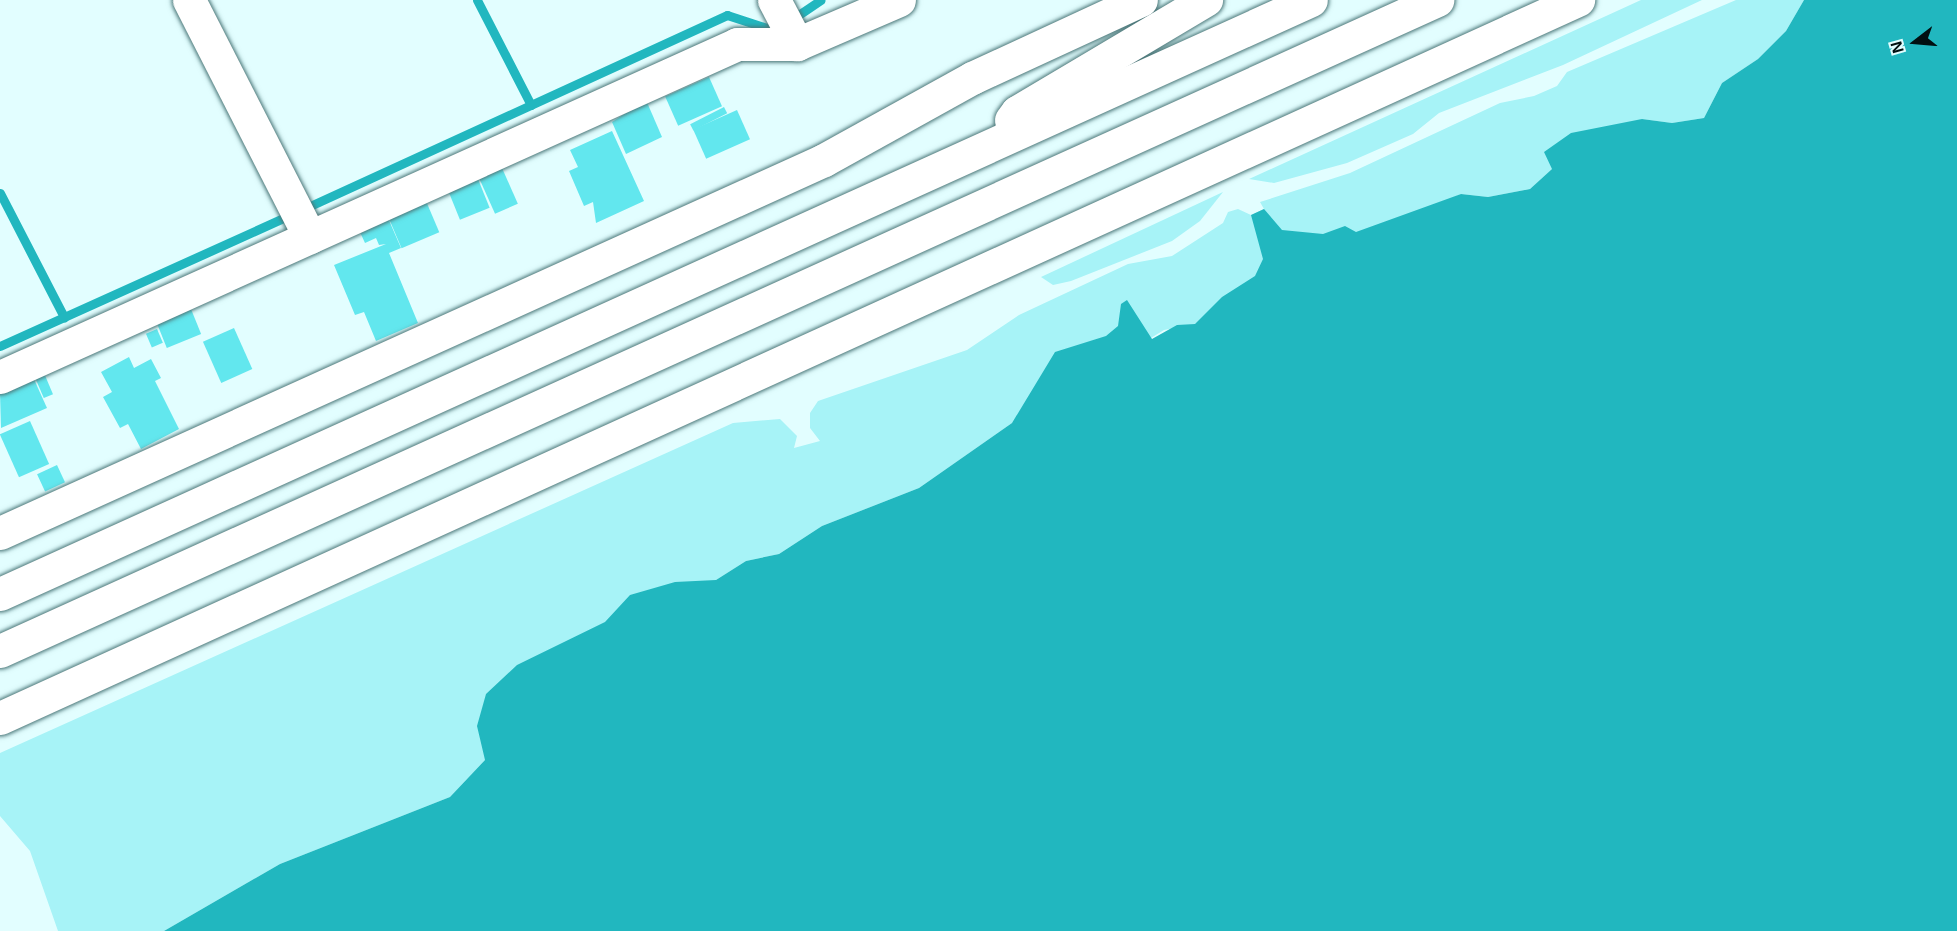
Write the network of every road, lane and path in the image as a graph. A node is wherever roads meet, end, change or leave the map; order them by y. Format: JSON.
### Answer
{"nodes":[{"id":1,"x":189,"y":0,"type":"edge"},
{"id":2,"x":774,"y":0,"type":"edge"},
{"id":3,"x":899,"y":0,"type":"edge"},
{"id":4,"x":1141,"y":0,"type":"edge"},
{"id":5,"x":1206,"y":0,"type":"edge"},
{"id":6,"x":1311,"y":0,"type":"edge"},
{"id":7,"x":1437,"y":0,"type":"edge"},
{"id":8,"x":1578,"y":0,"type":"edge"},
{"id":9,"x":797,"y":45,"type":"junction"},
{"id":10,"x":998,"y":141,"type":"junction"},
{"id":11,"x":310,"y":237,"type":"junction"},
{"id":12,"x":0,"y":377,"type":"edge"},
{"id":13,"x":0,"y":533,"type":"edge"},
{"id":14,"x":0,"y":594,"type":"edge"},
{"id":15,"x":0,"y":651,"type":"edge"},
{"id":16,"x":0,"y":718,"type":"edge"}],
"edges":[{"from":1,"to":11,"type":"street"},
{"from":2,"to":9,"type":"street"},
{"from":3,"to":9,"type":"street"},
{"from":4,"to":13,"type":"street"},
{"from":5,"to":10,"type":"street"},
{"from":6,"to":10,"type":"street"},
{"from":7,"to":15,"type":"street"},
{"from":8,"to":16,"type":"street"},
{"from":9,"to":11,"type":"street"},
{"from":10,"to":14,"type":"street"},
{"from":11,"to":12,"type":"street"}]}
